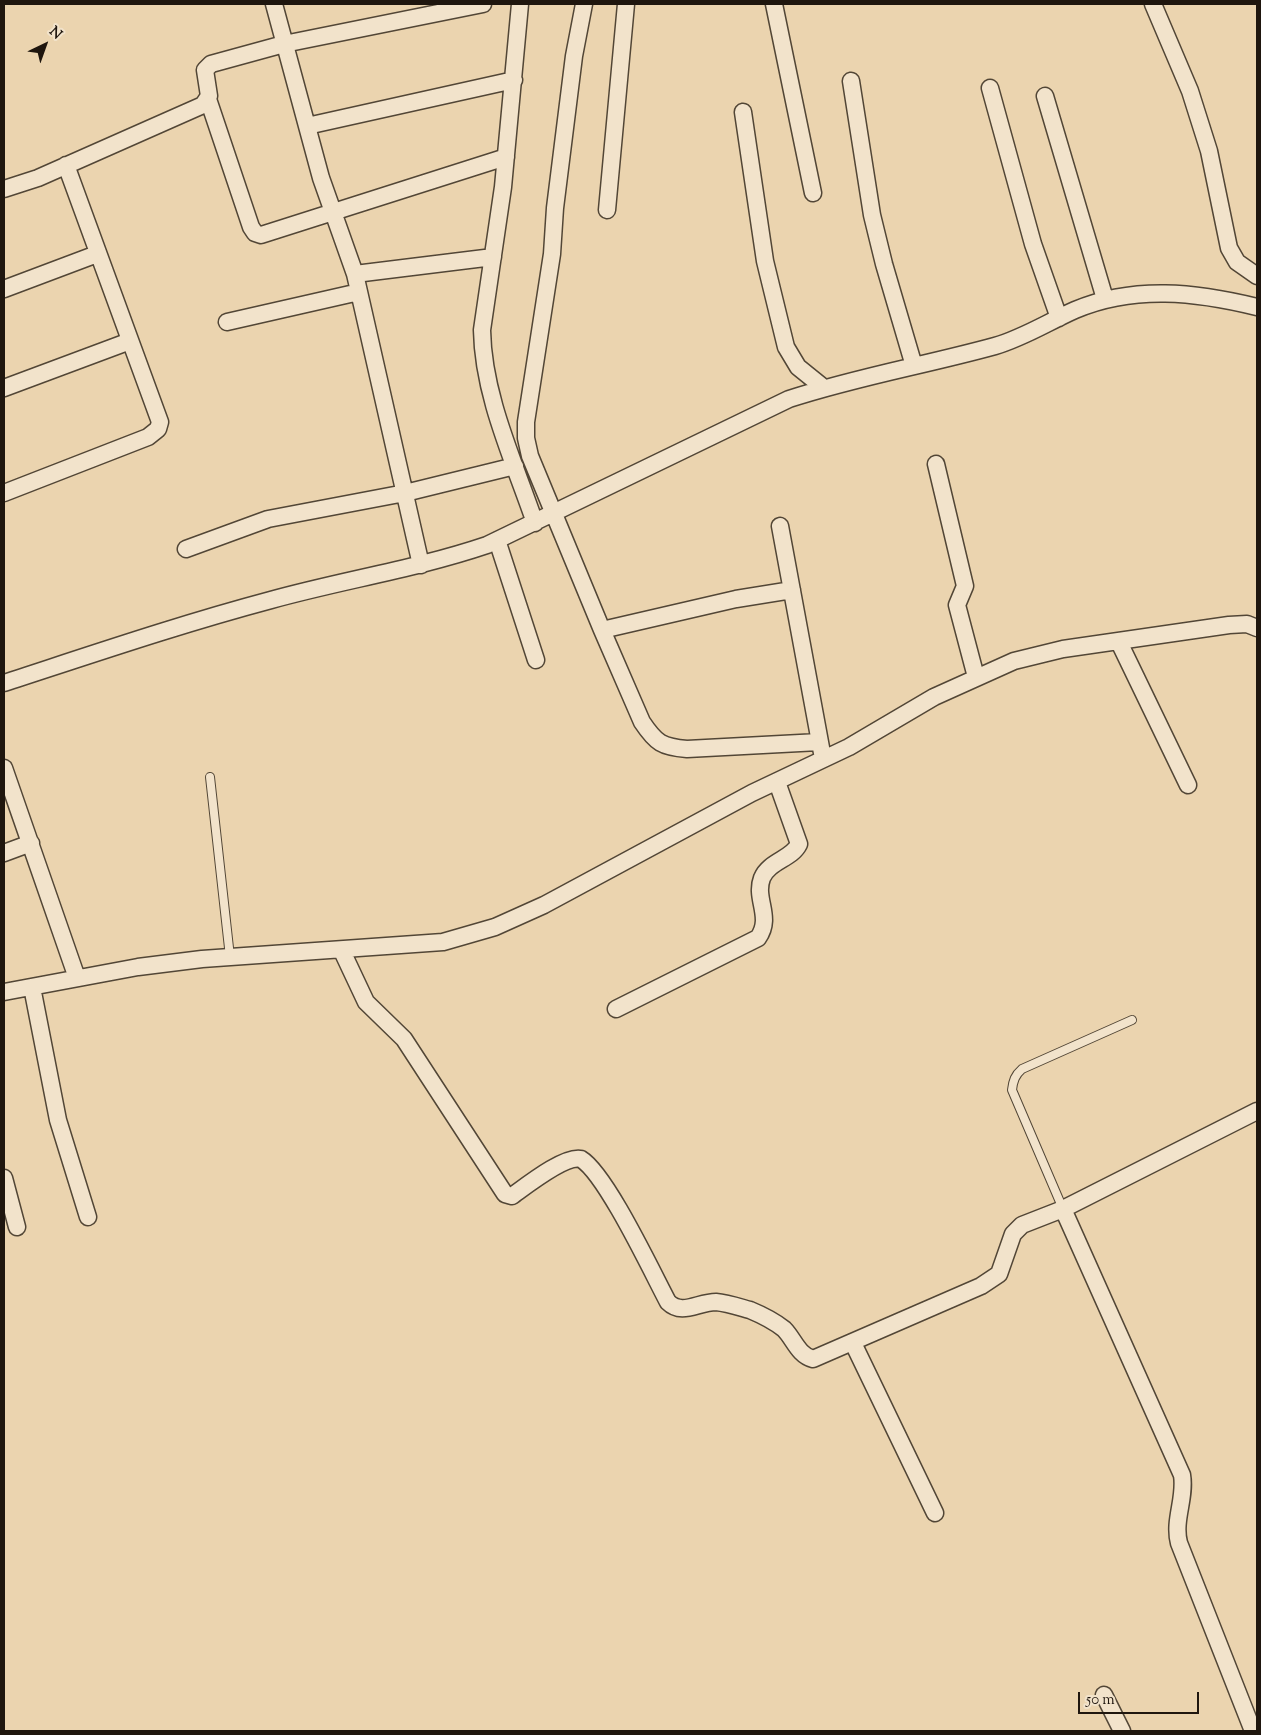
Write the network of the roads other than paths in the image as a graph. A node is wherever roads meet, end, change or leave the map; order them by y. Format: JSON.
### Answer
{"nodes":[{"id":1,"x":274,"y":4,"type":"edge"},
{"id":2,"x":483,"y":4,"type":"edge"},
{"id":3,"x":520,"y":4,"type":"edge"},
{"id":4,"x":584,"y":4,"type":"edge"},
{"id":5,"x":626,"y":4,"type":"edge"},
{"id":6,"x":774,"y":4,"type":"edge"},
{"id":7,"x":1153,"y":4,"type":"edge"},
{"id":8,"x":284,"y":44,"type":"junction"},
{"id":9,"x":514,"y":80,"type":"junction"},
{"id":10,"x":851,"y":81,"type":"dead end"},
{"id":11,"x":990,"y":88,"type":"dead end"},
{"id":12,"x":1045,"y":96,"type":"dead end"},
{"id":13,"x":208,"y":99,"type":"junction"},
{"id":14,"x":743,"y":112,"type":"dead end"},
{"id":15,"x":307,"y":126,"type":"junction"},
{"id":16,"x":506,"y":157,"type":"junction"},
{"id":17,"x":66,"y":165,"type":"junction"},
{"id":18,"x":4,"y":189,"type":"edge"},
{"id":19,"x":813,"y":193,"type":"dead end"},
{"id":20,"x":607,"y":210,"type":"dead end"},
{"id":21,"x":332,"y":213,"type":"junction"},
{"id":22,"x":97,"y":254,"type":"junction"},
{"id":23,"x":493,"y":256,"type":"junction"},
{"id":24,"x":355,"y":274,"type":"junction"},
{"id":25,"x":1257,"y":276,"type":"edge"},
{"id":26,"x":4,"y":289,"type":"edge"},
{"id":27,"x":359,"y":292,"type":"junction"},
{"id":28,"x":1105,"y":299,"type":"junction"},
{"id":29,"x":1257,"y":307,"type":"edge"},
{"id":30,"x":1059,"y":318,"type":"junction"},
{"id":31,"x":227,"y":322,"type":"dead end"},
{"id":32,"x":130,"y":341,"type":"junction"},
{"id":33,"x":914,"y":366,"type":"junction"},
{"id":34,"x":4,"y":388,"type":"edge"},
{"id":35,"x":824,"y":388,"type":"junction"},
{"id":36,"x":936,"y":464,"type":"dead end"},
{"id":37,"x":515,"y":466,"type":"junction"},
{"id":38,"x":4,"y":493,"type":"edge"},
{"id":39,"x":405,"y":493,"type":"junction"},
{"id":40,"x":545,"y":518,"type":"junction"},
{"id":41,"x":780,"y":526,"type":"dead end"},
{"id":42,"x":497,"y":540,"type":"junction"},
{"id":43,"x":186,"y":548,"type":"dead end"},
{"id":44,"x":421,"y":565,"type":"junction"},
{"id":45,"x":792,"y":590,"type":"junction"},
{"id":46,"x":1257,"y":628,"type":"edge"},
{"id":47,"x":602,"y":630,"type":"junction"},
{"id":48,"x":1119,"y":642,"type":"junction"},
{"id":49,"x":536,"y":660,"type":"dead end"},
{"id":50,"x":976,"y":677,"type":"junction"},
{"id":51,"x":4,"y":683,"type":"edge"},
{"id":52,"x":821,"y":750,"type":"junction"},
{"id":53,"x":4,"y":768,"type":"edge"},
{"id":54,"x":210,"y":777,"type":"dead end"},
{"id":55,"x":777,"y":782,"type":"junction"},
{"id":56,"x":1188,"y":785,"type":"dead end"},
{"id":57,"x":31,"y":843,"type":"junction"},
{"id":58,"x":4,"y":853,"type":"edge"},
{"id":59,"x":342,"y":951,"type":"junction"},
{"id":60,"x":230,"y":957,"type":"junction"},
{"id":61,"x":77,"y":978,"type":"junction"},
{"id":62,"x":32,"y":987,"type":"junction"},
{"id":63,"x":4,"y":992,"type":"edge"},
{"id":64,"x":616,"y":1009,"type":"dead end"},
{"id":65,"x":1132,"y":1020,"type":"dead end"},
{"id":66,"x":1257,"y":1111,"type":"edge"},
{"id":67,"x":4,"y":1178,"type":"edge"},
{"id":68,"x":1063,"y":1209,"type":"junction"},
{"id":69,"x":88,"y":1217,"type":"dead end"},
{"id":70,"x":17,"y":1228,"type":"dead end"},
{"id":71,"x":853,"y":1343,"type":"junction"},
{"id":72,"x":935,"y":1513,"type":"dead end"},
{"id":73,"x":1104,"y":1694,"type":"dead end"},
{"id":74,"x":1122,"y":1731,"type":"edge"},
{"id":75,"x":1253,"y":1731,"type":"edge"}],
"edges":[{"from":1,"to":8,"type":"street"},
{"from":2,"to":8,"type":"street"},
{"from":3,"to":9,"type":"street"},
{"from":4,"to":40,"type":"street"},
{"from":5,"to":20,"type":"street"},
{"from":6,"to":19,"type":"street"},
{"from":7,"to":25,"type":"street"},
{"from":8,"to":13,"type":"street"},
{"from":8,"to":15,"type":"street"},
{"from":9,"to":15,"type":"street"},
{"from":9,"to":16,"type":"street"},
{"from":10,"to":33,"type":"street"},
{"from":11,"to":30,"type":"street"},
{"from":12,"to":28,"type":"street"},
{"from":13,"to":17,"type":"street"},
{"from":13,"to":21,"type":"street"},
{"from":14,"to":35,"type":"street"},
{"from":15,"to":21,"type":"street"},
{"from":16,"to":21,"type":"street"},
{"from":16,"to":23,"type":"street"},
{"from":17,"to":18,"type":"street"},
{"from":17,"to":22,"type":"street"},
{"from":21,"to":24,"type":"street"},
{"from":22,"to":26,"type":"street"},
{"from":22,"to":32,"type":"street"},
{"from":23,"to":24,"type":"street"},
{"from":23,"to":37,"type":"street"},
{"from":24,"to":27,"type":"street"},
{"from":27,"to":31,"type":"street"},
{"from":27,"to":39,"type":"street"},
{"from":28,"to":29,"type":"street"},
{"from":28,"to":30,"type":"street"},
{"from":30,"to":33,"type":"street"},
{"from":32,"to":34,"type":"street"},
{"from":32,"to":38,"type":"street"},
{"from":33,"to":35,"type":"street"},
{"from":35,"to":40,"type":"street"},
{"from":36,"to":50,"type":"street"},
{"from":37,"to":39,"type":"street"},
{"from":37,"to":40,"type":"street"},
{"from":39,"to":43,"type":"street"},
{"from":39,"to":44,"type":"street"},
{"from":40,"to":42,"type":"street"},
{"from":40,"to":47,"type":"street"},
{"from":41,"to":45,"type":"street"},
{"from":42,"to":44,"type":"street"},
{"from":42,"to":49,"type":"street"},
{"from":44,"to":51,"type":"street"},
{"from":45,"to":47,"type":"street"},
{"from":45,"to":52,"type":"street"},
{"from":46,"to":48,"type":"street"},
{"from":47,"to":52,"type":"street"},
{"from":48,"to":50,"type":"street"},
{"from":48,"to":56,"type":"street"},
{"from":50,"to":52,"type":"street"},
{"from":52,"to":55,"type":"street"},
{"from":53,"to":57,"type":"street"},
{"from":54,"to":60,"type":"lane"},
{"from":55,"to":59,"type":"street"},
{"from":55,"to":64,"type":"street"},
{"from":57,"to":58,"type":"street"},
{"from":57,"to":61,"type":"street"},
{"from":59,"to":60,"type":"street"},
{"from":59,"to":71,"type":"street"},
{"from":60,"to":61,"type":"street"},
{"from":61,"to":62,"type":"street"},
{"from":62,"to":63,"type":"street"},
{"from":62,"to":69,"type":"street"},
{"from":65,"to":68,"type":"lane"},
{"from":66,"to":68,"type":"street"},
{"from":67,"to":70,"type":"street"},
{"from":68,"to":71,"type":"street"},
{"from":68,"to":75,"type":"street"},
{"from":71,"to":72,"type":"street"},
{"from":73,"to":74,"type":"street"}]}
